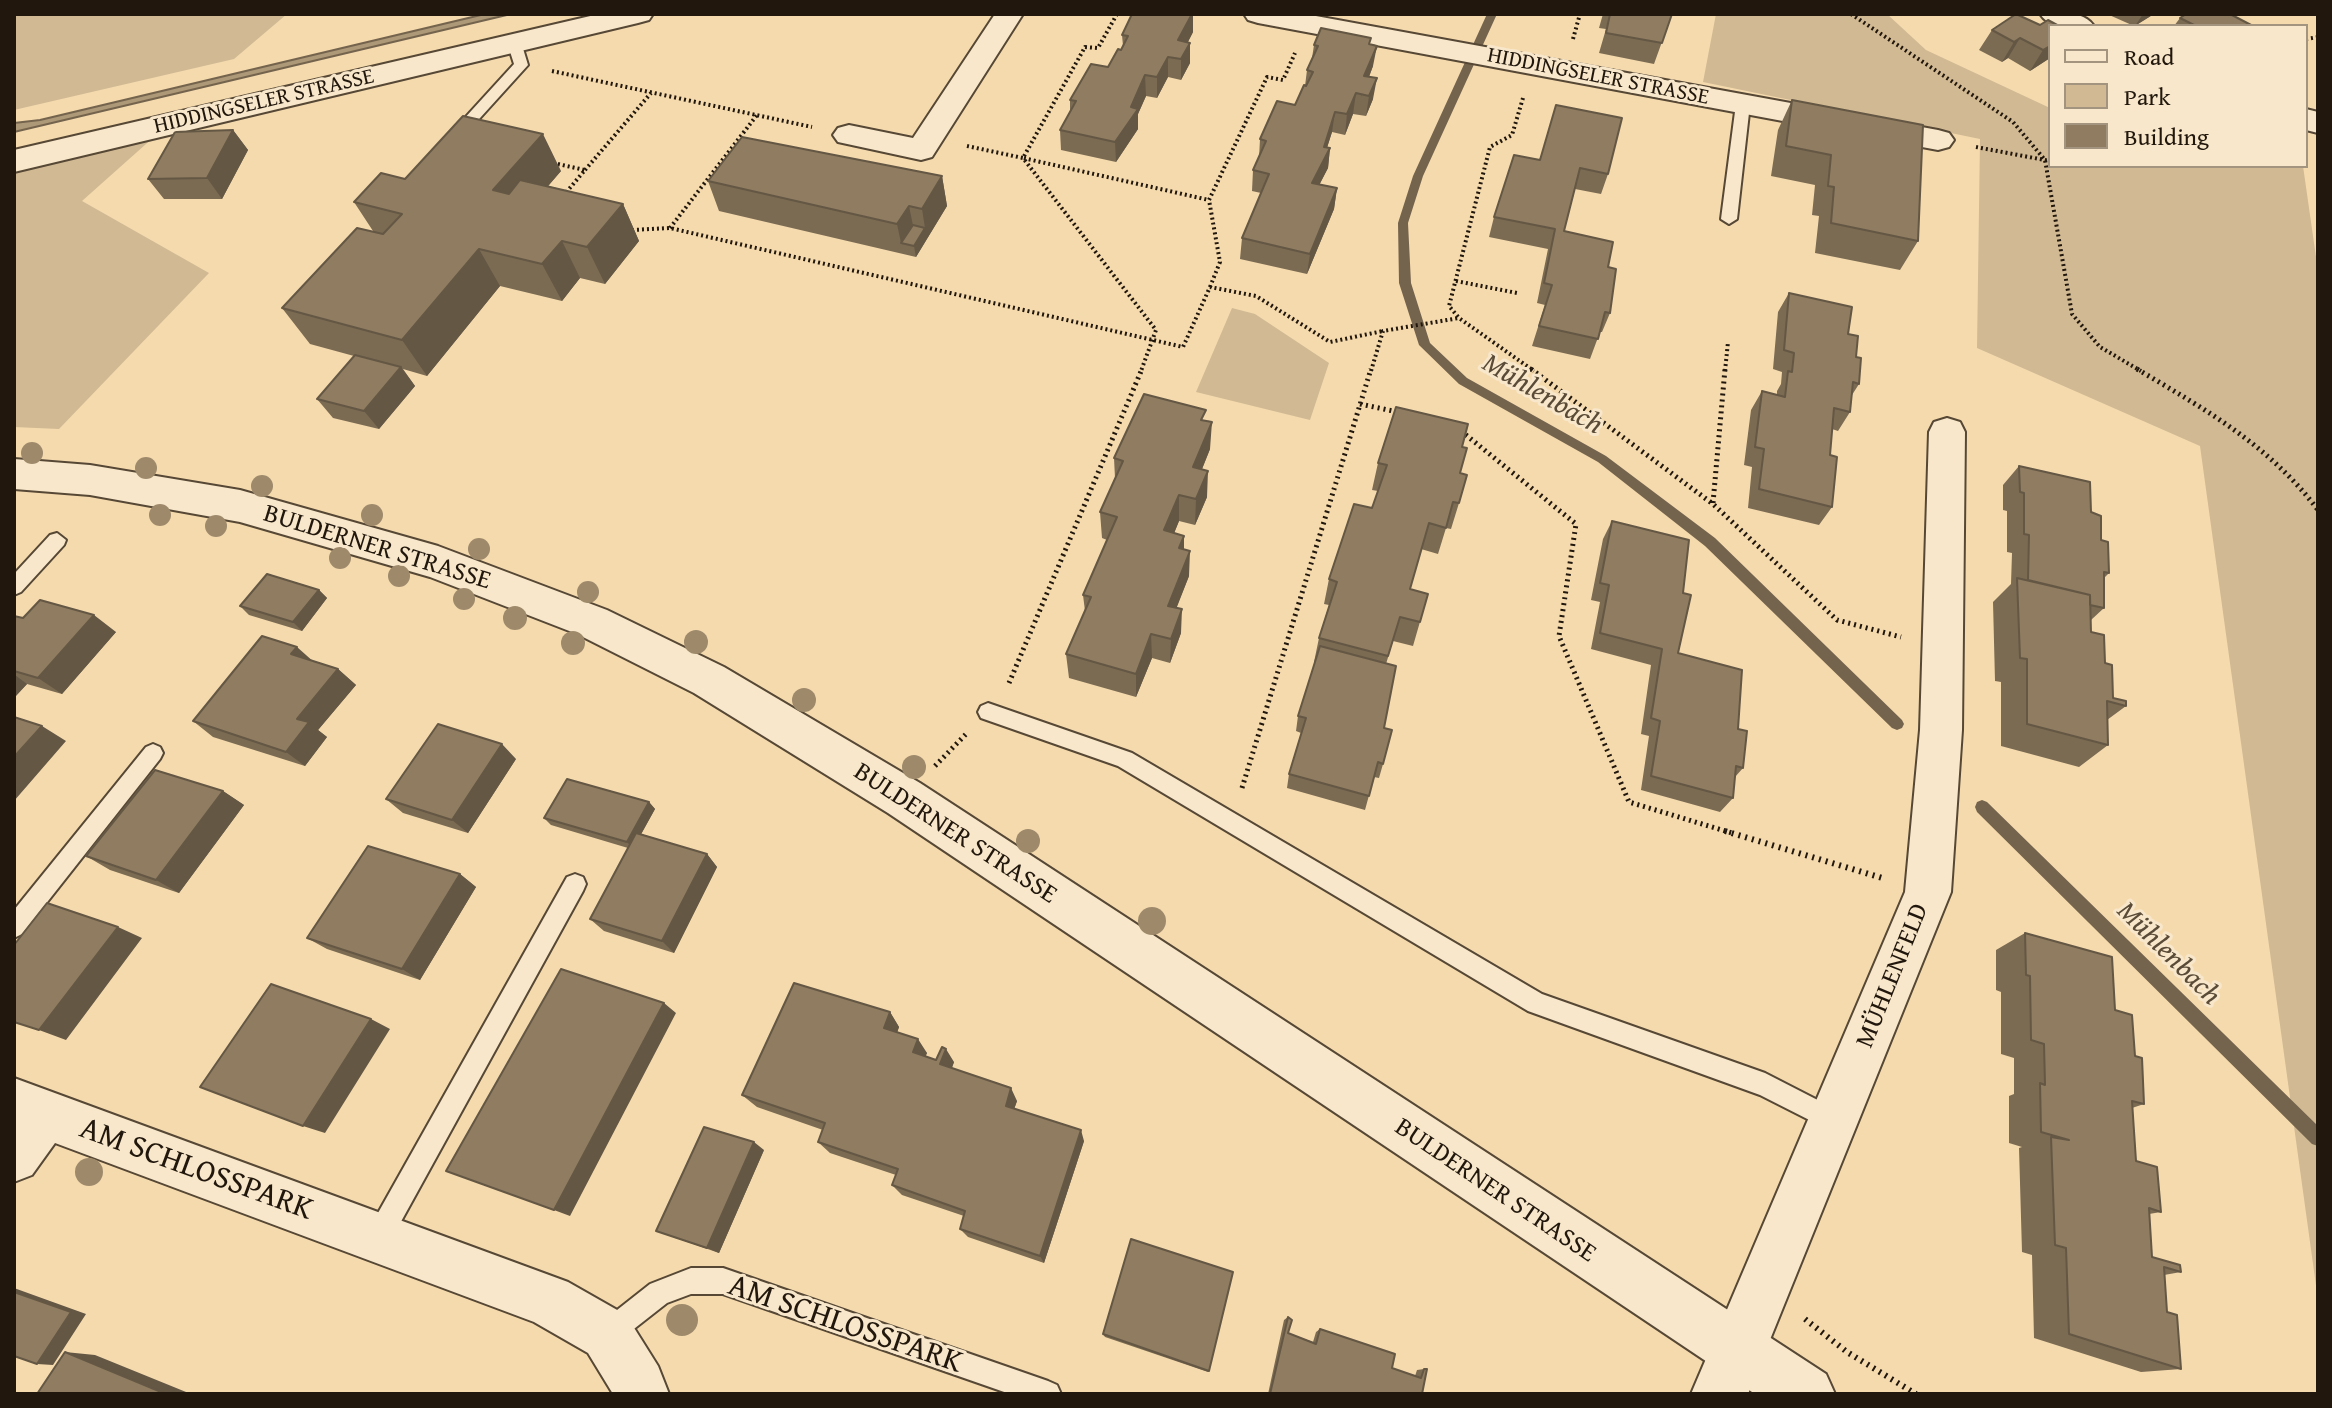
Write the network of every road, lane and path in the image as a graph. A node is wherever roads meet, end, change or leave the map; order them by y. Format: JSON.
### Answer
{"nodes":[{"id":1,"x":638,"y":14,"type":"edge"},
{"id":2,"x":1009,"y":14,"type":"edge"},
{"id":3,"x":1117,"y":14,"type":"edge"},
{"id":4,"x":1258,"y":14,"type":"edge"},
{"id":5,"x":1851,"y":14,"type":"edge"},
{"id":6,"x":2054,"y":14,"type":"edge"},
{"id":7,"x":1308,"y":23,"type":"junction"},
{"id":8,"x":2075,"y":24,"type":"edge"},
{"id":9,"x":517,"y":54,"type":"junction"},
{"id":10,"x":1533,"y":65,"type":"junction"},
{"id":11,"x":651,"y":93,"type":"junction"},
{"id":12,"x":1743,"y":104,"type":"junction"},
{"id":13,"x":757,"y":115,"type":"junction"},
{"id":14,"x":849,"y":135,"type":"joint"},
{"id":15,"x":928,"y":138,"type":"junction"},
{"id":16,"x":1938,"y":140,"type":"joint"},
{"id":17,"x":443,"y":150,"type":"edge"},
{"id":18,"x":1023,"y":158,"type":"junction"},
{"id":19,"x":541,"y":160,"type":"edge"},
{"id":20,"x":14,"y":161,"type":"edge"},
{"id":21,"x":2048,"y":161,"type":"edge"},
{"id":22,"x":2049,"y":168,"type":"edge"},
{"id":23,"x":585,"y":170,"type":"junction"},
{"id":24,"x":560,"y":200,"type":"edge"},
{"id":25,"x":1209,"y":200,"type":"junction"},
{"id":26,"x":1729,"y":219,"type":"dead end"},
{"id":27,"x":624,"y":228,"type":"edge"},
{"id":28,"x":670,"y":228,"type":"junction"},
{"id":29,"x":1456,"y":281,"type":"junction"},
{"id":30,"x":1210,"y":287,"type":"junction"},
{"id":31,"x":1517,"y":293,"type":"dead end"},
{"id":32,"x":1459,"y":318,"type":"junction"},
{"id":33,"x":1383,"y":331,"type":"junction"},
{"id":34,"x":1154,"y":341,"type":"junction"},
{"id":35,"x":1728,"y":342,"type":"dead end"},
{"id":36,"x":1360,"y":404,"type":"junction"},
{"id":37,"x":1406,"y":414,"type":"edge"},
{"id":38,"x":1452,"y":424,"type":"edge"},
{"id":39,"x":1947,"y":432,"type":"dead end"},
{"id":40,"x":14,"y":474,"type":"edge"},
{"id":41,"x":1713,"y":504,"type":"junction"},
{"id":42,"x":2318,"y":510,"type":"edge"},
{"id":43,"x":57,"y":540,"type":"dead end"},
{"id":44,"x":14,"y":587,"type":"edge"},
{"id":45,"x":1940,"y":647,"type":"junction"},
{"id":46,"x":988,"y":712,"type":"junction"},
{"id":47,"x":153,"y":753,"type":"dead end"},
{"id":48,"x":904,"y":798,"type":"junction"},
{"id":49,"x":1231,"y":823,"type":"junction"},
{"id":50,"x":575,"y":884,"type":"dead end"},
{"id":51,"x":1928,"y":892,"type":"junction"},
{"id":52,"x":14,"y":927,"type":"edge"},
{"id":53,"x":30,"y":1108,"type":"edge"},
{"id":54,"x":1833,"y":1120,"type":"junction"},
{"id":55,"x":14,"y":1157,"type":"edge"},
{"id":56,"x":378,"y":1238,"type":"junction"},
{"id":57,"x":1765,"y":1287,"type":"junction"},
{"id":58,"x":607,"y":1334,"type":"junction"},
{"id":59,"x":1729,"y":1373,"type":"edge"},
{"id":60,"x":641,"y":1394,"type":"edge"},
{"id":61,"x":1048,"y":1394,"type":"edge"},
{"id":62,"x":1806,"y":1394,"type":"edge"},
{"id":63,"x":1916,"y":1394,"type":"edge"}],
"edges":[{"from":1,"to":9,"type":"street","name":"HIDDINGSELER STRASSE"},
{"from":2,"to":15,"type":"street"},
{"from":3,"to":18,"type":"path"},
{"from":4,"to":7,"type":"street","name":"HIDDINGSELER STRASSE"},
{"from":5,"to":21,"type":"path"},
{"from":6,"to":8,"type":"street"},
{"from":7,"to":10,"type":"street","name":"HIDDINGSELER STRASSE"},
{"from":7,"to":25,"type":"path"},
{"from":9,"to":11,"type":"path"},
{"from":9,"to":17,"type":"lane"},
{"from":9,"to":20,"type":"street","name":"HIDDINGSELER STRASSE"},
{"from":10,"to":12,"type":"street","name":"HIDDINGSELER STRASSE"},
{"from":10,"to":29,"type":"path"},
{"from":11,"to":13,"type":"path"},
{"from":11,"to":23,"type":"path"},
{"from":12,"to":16,"type":"street","name":"HIDDINGSELER STRASSE"},
{"from":12,"to":26,"type":"lane"},
{"from":13,"to":14,"type":"path"},
{"from":13,"to":28,"type":"path"},
{"from":14,"to":15,"type":"street"},
{"from":15,"to":18,"type":"path"},
{"from":16,"to":21,"type":"path"},
{"from":18,"to":25,"type":"path"},
{"from":18,"to":34,"type":"path"},
{"from":19,"to":23,"type":"path"},
{"from":22,"to":42,"type":"path"},
{"from":23,"to":24,"type":"path"},
{"from":25,"to":30,"type":"path"},
{"from":27,"to":28,"type":"path"},
{"from":28,"to":34,"type":"path"},
{"from":29,"to":31,"type":"path"},
{"from":29,"to":32,"type":"path"},
{"from":30,"to":33,"type":"path"},
{"from":30,"to":34,"type":"path"},
{"from":32,"to":33,"type":"path"},
{"from":32,"to":41,"type":"path"},
{"from":33,"to":36,"type":"path"},
{"from":34,"to":46,"type":"path"},
{"from":35,"to":41,"type":"path"},
{"from":36,"to":37,"type":"path"},
{"from":36,"to":49,"type":"path"},
{"from":38,"to":51,"type":"path"},
{"from":39,"to":45,"type":"street","name":"MÜHLENFELD"},
{"from":40,"to":48,"type":"street","name":"BULDERNER STRASSE"},
{"from":41,"to":45,"type":"path"},
{"from":43,"to":44,"type":"lane"},
{"from":45,"to":51,"type":"street","name":"MÜHLENFELD"},
{"from":46,"to":48,"type":"path"},
{"from":46,"to":49,"type":"lane"},
{"from":47,"to":52,"type":"lane"},
{"from":48,"to":59,"type":"street","name":"BULDERNER STRASSE"},
{"from":49,"to":54,"type":"lane"},
{"from":50,"to":56,"type":"lane"},
{"from":51,"to":54,"type":"street","name":"MÜHLENFELD"},
{"from":53,"to":55,"type":"street"},
{"from":53,"to":56,"type":"street","name":"AM SCHLOSSPARK"},
{"from":54,"to":57,"type":"street","name":"MÜHLENFELD"},
{"from":56,"to":58,"type":"street","name":"AM SCHLOSSPARK"},
{"from":57,"to":59,"type":"street","name":"MÜHLENFELD"},
{"from":57,"to":63,"type":"path"},
{"from":58,"to":60,"type":"street","name":"AM SCHLOSSPARK"},
{"from":58,"to":61,"type":"lane","name":"AM SCHLOSSPARK"},
{"from":59,"to":62,"type":"street","name":"BULDERNER STRASSE"}]}
